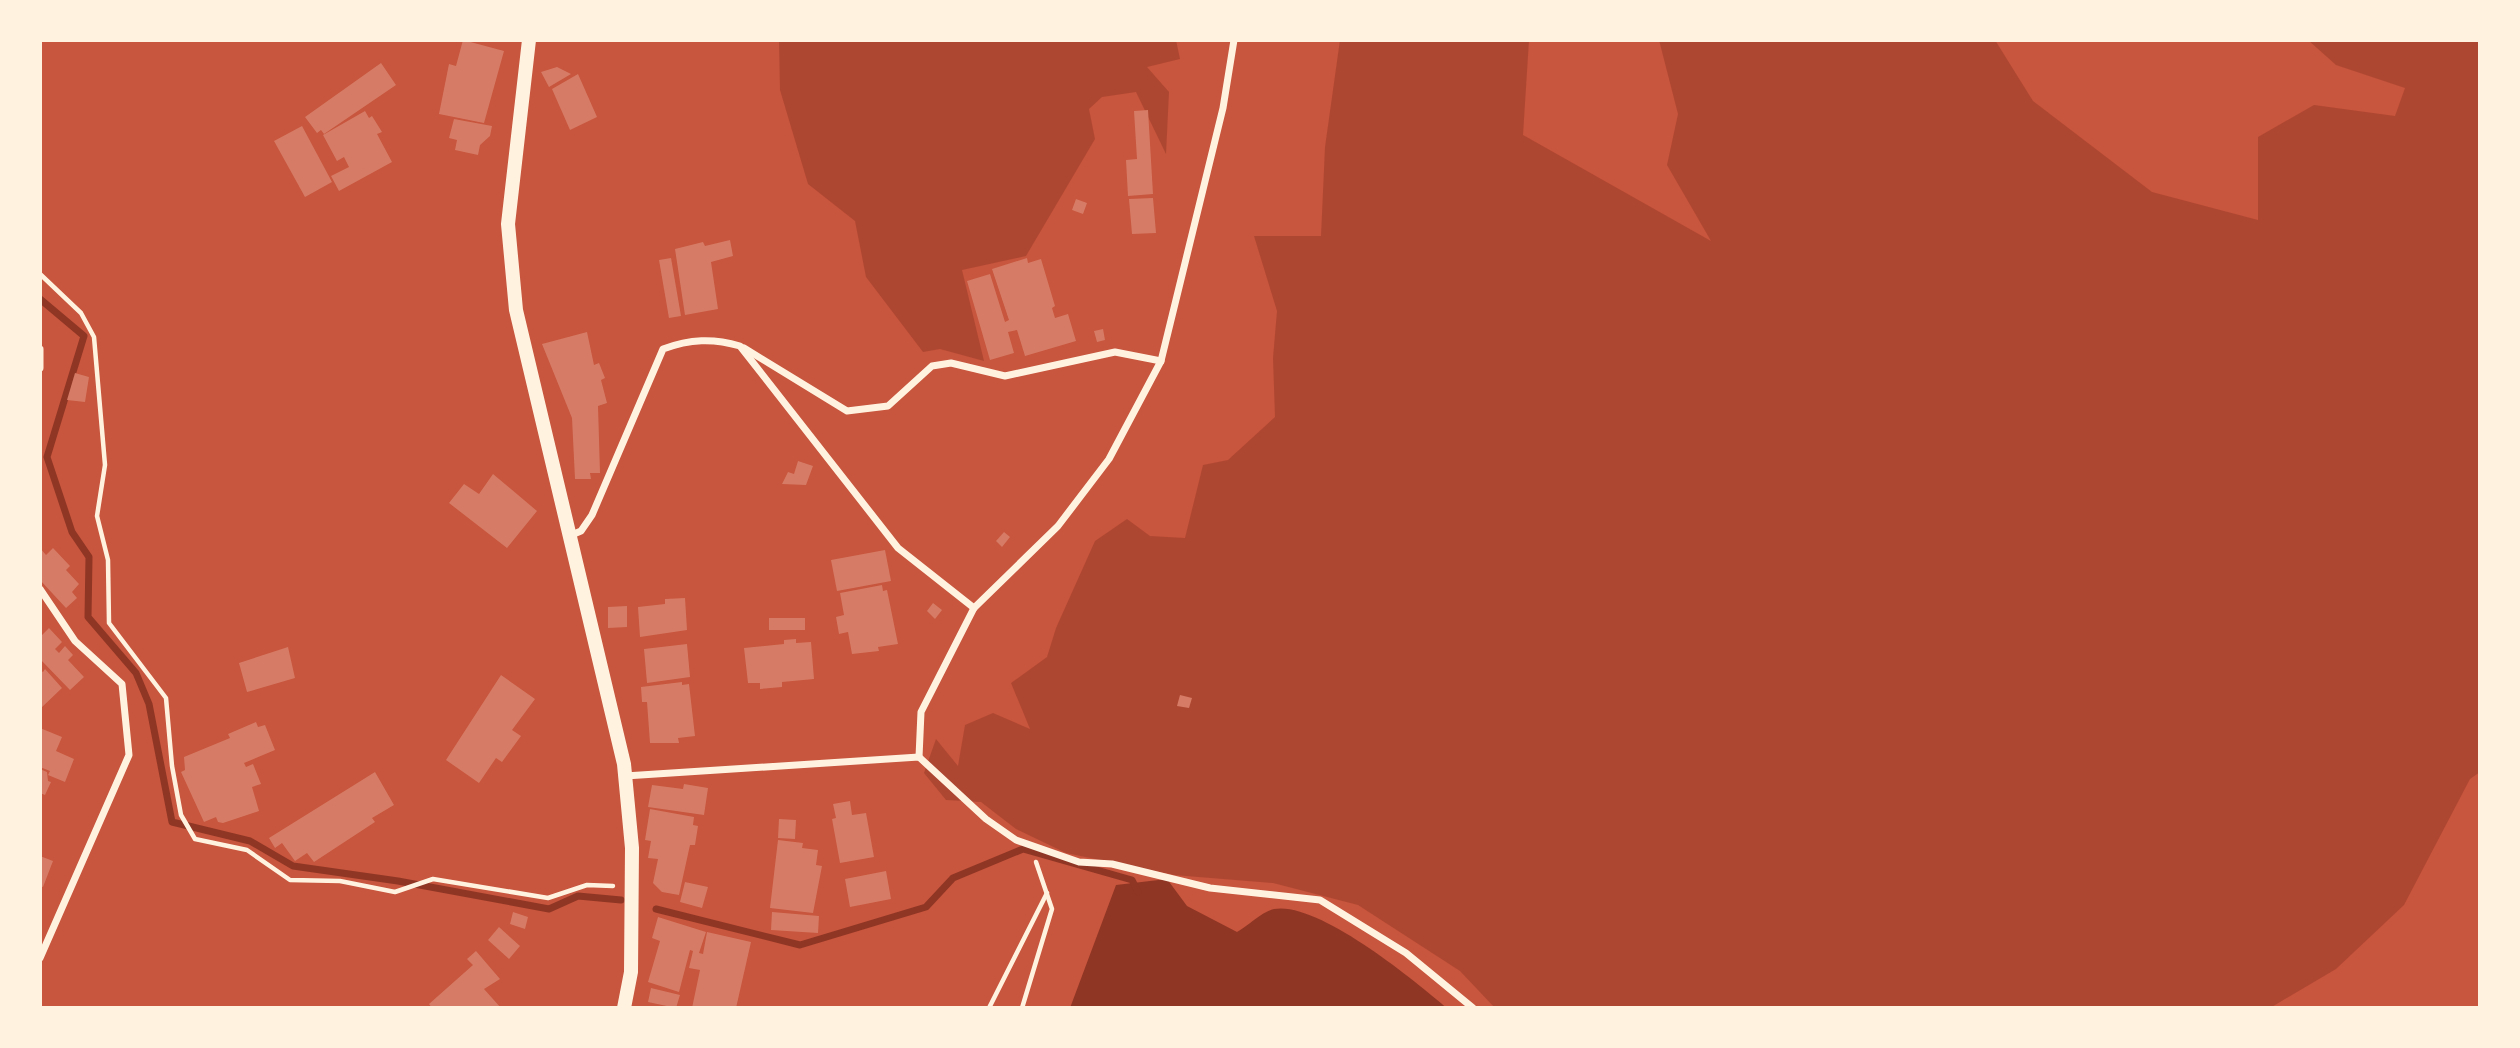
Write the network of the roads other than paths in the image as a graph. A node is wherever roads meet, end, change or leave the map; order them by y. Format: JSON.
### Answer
{"nodes":[{"id":1,"x":529,"y":40,"type":"edge"},
{"id":2,"x":1234,"y":40,"type":"edge"},
{"id":3,"x":740,"y":346,"type":"junction"},
{"id":4,"x":40,"y":349,"type":"edge"},
{"id":5,"x":1160,"y":361,"type":"junction"},
{"id":6,"x":40,"y":368,"type":"edge"},
{"id":7,"x":569,"y":536,"type":"junction"},
{"id":8,"x":40,"y":589,"type":"edge"},
{"id":9,"x":974,"y":608,"type":"junction"},
{"id":10,"x":919,"y":757,"type":"junction"},
{"id":11,"x":625,"y":776,"type":"junction"},
{"id":12,"x":40,"y":958,"type":"edge"},
{"id":13,"x":624,"y":1008,"type":"edge"},
{"id":14,"x":1473,"y":1008,"type":"edge"}],
"edges":[{"from":1,"to":7,"type":"main road"},
{"from":2,"to":5,"type":"street"},
{"from":3,"to":5,"type":"street"},
{"from":3,"to":7,"type":"street"},
{"from":3,"to":9,"type":"street"},
{"from":4,"to":6,"type":"street"},
{"from":5,"to":9,"type":"street"},
{"from":7,"to":11,"type":"main road"},
{"from":8,"to":12,"type":"street"},
{"from":9,"to":10,"type":"street"},
{"from":10,"to":11,"type":"street"},
{"from":10,"to":14,"type":"street"},
{"from":11,"to":13,"type":"main road"}]}
